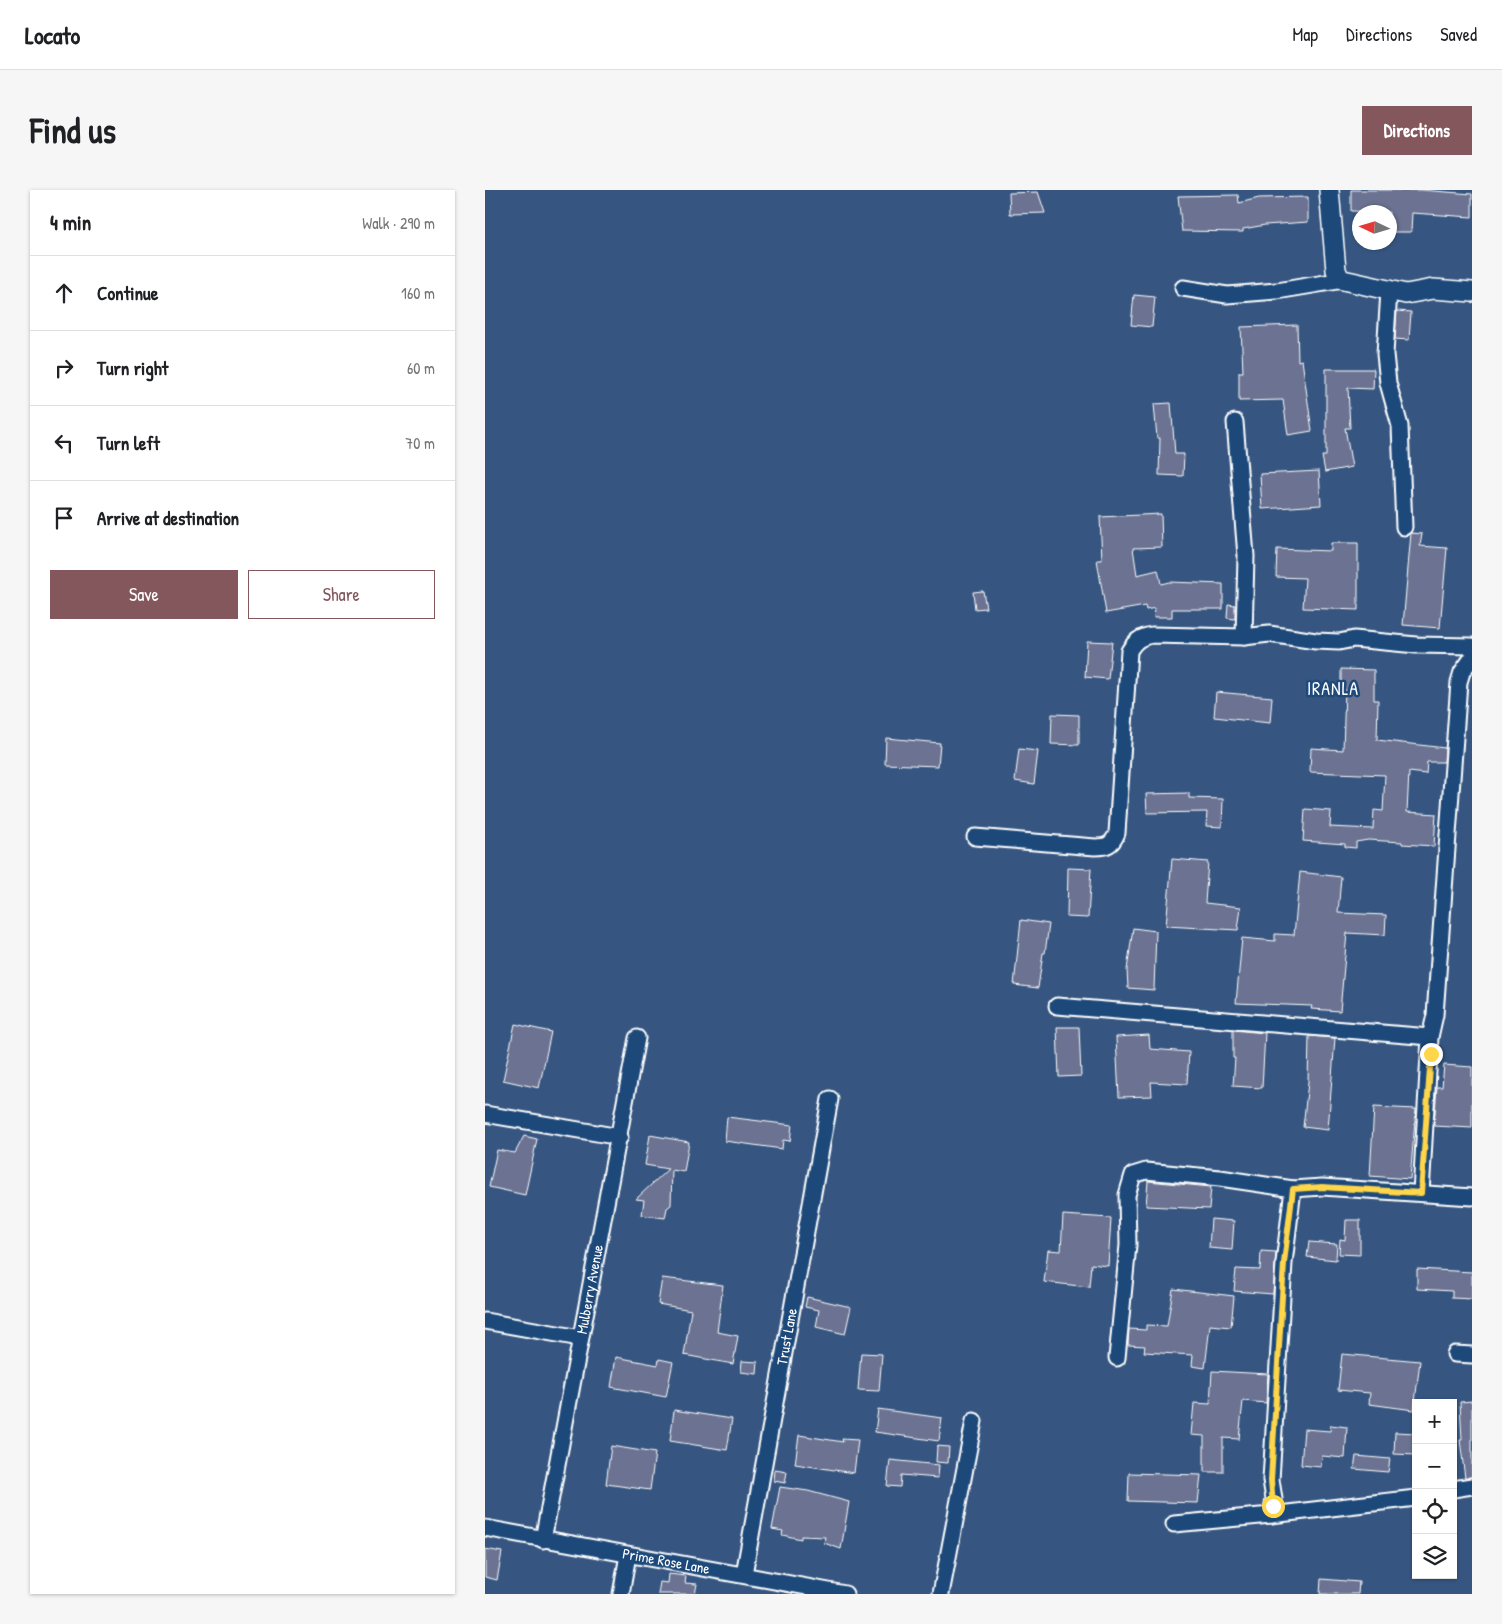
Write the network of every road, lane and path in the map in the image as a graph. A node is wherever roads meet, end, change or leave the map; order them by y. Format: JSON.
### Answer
{"nodes":[{"id":1,"x":1329,"y":190,"type":"edge"},
{"id":2,"x":1343,"y":280,"type":"junction"},
{"id":3,"x":1183,"y":288,"type":"dead end"},
{"id":4,"x":1389,"y":291,"type":"junction"},
{"id":5,"x":1472,"y":292,"type":"edge"},
{"id":6,"x":1235,"y":422,"type":"dead end"},
{"id":7,"x":1404,"y":526,"type":"dead end"},
{"id":8,"x":1244,"y":638,"type":"junction"},
{"id":9,"x":1472,"y":646,"type":"edge"},
{"id":10,"x":1472,"y":658,"type":"edge"},
{"id":11,"x":975,"y":837,"type":"dead end"},
{"id":12,"x":1057,"y":1006,"type":"dead end"},
{"id":13,"x":1430,"y":1037,"type":"junction"},
{"id":14,"x":637,"y":1038,"type":"dead end"},
{"id":15,"x":829,"y":1099,"type":"dead end"},
{"id":16,"x":485,"y":1114,"type":"edge"},
{"id":17,"x":620,"y":1137,"type":"junction"},
{"id":18,"x":1293,"y":1189,"type":"junction"},
{"id":19,"x":1421,"y":1193,"type":"junction"},
{"id":20,"x":1472,"y":1197,"type":"edge"},
{"id":21,"x":485,"y":1321,"type":"edge"},
{"id":22,"x":580,"y":1338,"type":"junction"},
{"id":23,"x":1455,"y":1354,"type":"dead end"},
{"id":24,"x":1472,"y":1355,"type":"edge"},
{"id":25,"x":1117,"y":1358,"type":"dead end"},
{"id":26,"x":974,"y":1421,"type":"dead end"},
{"id":27,"x":1472,"y":1486,"type":"edge"},
{"id":28,"x":1457,"y":1488,"type":"edge"},
{"id":29,"x":1412,"y":1498,"type":"edge"},
{"id":30,"x":1271,"y":1515,"type":"junction"},
{"id":31,"x":1174,"y":1524,"type":"dead end"},
{"id":32,"x":485,"y":1528,"type":"edge"},
{"id":33,"x":543,"y":1540,"type":"junction"},
{"id":34,"x":628,"y":1555,"type":"junction"},
{"id":35,"x":744,"y":1574,"type":"junction"},
{"id":36,"x":824,"y":1592,"type":"edge"},
{"id":37,"x":621,"y":1594,"type":"edge"},
{"id":38,"x":845,"y":1594,"type":"edge"},
{"id":39,"x":941,"y":1594,"type":"edge"}],
"edges":[{"from":1,"to":2,"type":"street"},
{"from":2,"to":3,"type":"street"},
{"from":2,"to":4,"type":"street"},
{"from":4,"to":5,"type":"street"},
{"from":4,"to":7,"type":"street"},
{"from":6,"to":8,"type":"street"},
{"from":8,"to":9,"type":"street"},
{"from":8,"to":11,"type":"street"},
{"from":10,"to":13,"type":"street"},
{"from":12,"to":13,"type":"street"},
{"from":13,"to":19,"type":"street"},
{"from":14,"to":17,"type":"street","name":"Mulberry Avenue"},
{"from":15,"to":35,"type":"street","name":"Trust Lane"},
{"from":16,"to":17,"type":"street"},
{"from":17,"to":22,"type":"street","name":"Mulberry Avenue"},
{"from":18,"to":19,"type":"street"},
{"from":18,"to":25,"type":"street"},
{"from":18,"to":30,"type":"street"},
{"from":19,"to":20,"type":"street"},
{"from":21,"to":22,"type":"street"},
{"from":22,"to":33,"type":"street","name":"Mulberry Avenue"},
{"from":23,"to":24,"type":"street"},
{"from":26,"to":39,"type":"street"},
{"from":27,"to":28,"type":"street"},
{"from":29,"to":30,"type":"street"},
{"from":30,"to":31,"type":"street"},
{"from":32,"to":33,"type":"street","name":"Prime Rose Lane"},
{"from":33,"to":34,"type":"street","name":"Prime Rose Lane"},
{"from":34,"to":35,"type":"street","name":"Prime Rose Lane"},
{"from":34,"to":37,"type":"street"},
{"from":35,"to":36,"type":"street","name":"Prime Rose Lane"},
{"from":36,"to":38,"type":"street","name":"Prime Rose Lane"}]}
